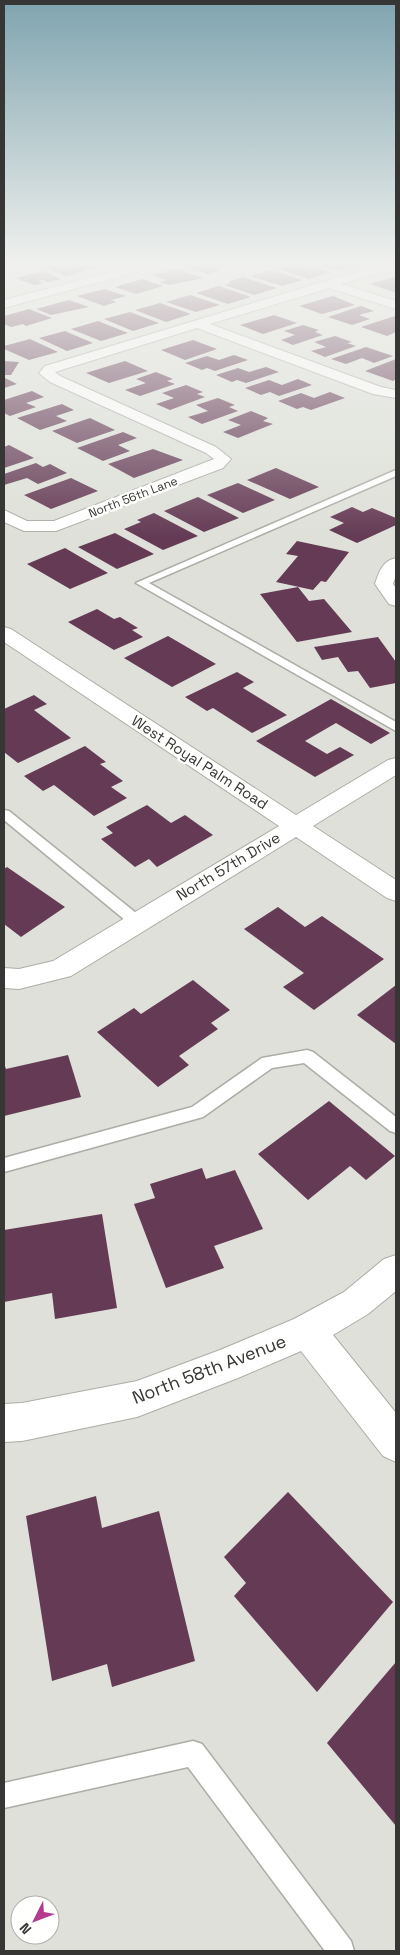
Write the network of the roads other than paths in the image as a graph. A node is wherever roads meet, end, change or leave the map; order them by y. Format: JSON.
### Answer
{"nodes":[{"id":1,"x":95,"y":355,"type":"edge"},
{"id":2,"x":281,"y":355,"type":"edge"},
{"id":3,"x":394,"y":394,"type":"edge"},
{"id":4,"x":396,"y":473,"type":"edge"},
{"id":5,"x":4,"y":515,"type":"edge"},
{"id":6,"x":396,"y":563,"type":"edge"},
{"id":7,"x":396,"y":600,"type":"edge"},
{"id":8,"x":4,"y":633,"type":"edge"},
{"id":9,"x":396,"y":727,"type":"edge"},
{"id":10,"x":396,"y":765,"type":"edge"},
{"id":11,"x":4,"y":814,"type":"edge"},
{"id":12,"x":297,"y":825,"type":"junction"},
{"id":13,"x":396,"y":892,"type":"edge"},
{"id":14,"x":136,"y":921,"type":"junction"},
{"id":15,"x":4,"y":978,"type":"edge"},
{"id":16,"x":396,"y":1126,"type":"edge"},
{"id":17,"x":4,"y":1165,"type":"edge"},
{"id":18,"x":396,"y":1270,"type":"edge"},
{"id":19,"x":307,"y":1331,"type":"junction"},
{"id":20,"x":4,"y":1422,"type":"edge"},
{"id":21,"x":396,"y":1443,"type":"edge"},
{"id":22,"x":4,"y":1796,"type":"edge"},
{"id":23,"x":340,"y":1951,"type":"edge"}],
"edges":[{"from":1,"to":5,"type":"street","name":"North 56th Lane"},
{"from":2,"to":3,"type":"street"},
{"from":4,"to":9,"type":"lane"},
{"from":6,"to":7,"type":"street"},
{"from":8,"to":12,"type":"street","name":"West Royal Palm Road"},
{"from":10,"to":12,"type":"street","name":"North 57th Drive"},
{"from":11,"to":14,"type":"lane"},
{"from":12,"to":13,"type":"street","name":"West Royal Palm Road"},
{"from":12,"to":14,"type":"street","name":"North 57th Drive"},
{"from":14,"to":15,"type":"street","name":"North 57th Drive"},
{"from":16,"to":17,"type":"lane"},
{"from":18,"to":19,"type":"street","name":"North 58th Avenue"},
{"from":19,"to":20,"type":"street","name":"North 58th Avenue"},
{"from":19,"to":21,"type":"street"},
{"from":22,"to":23,"type":"lane"}]}
